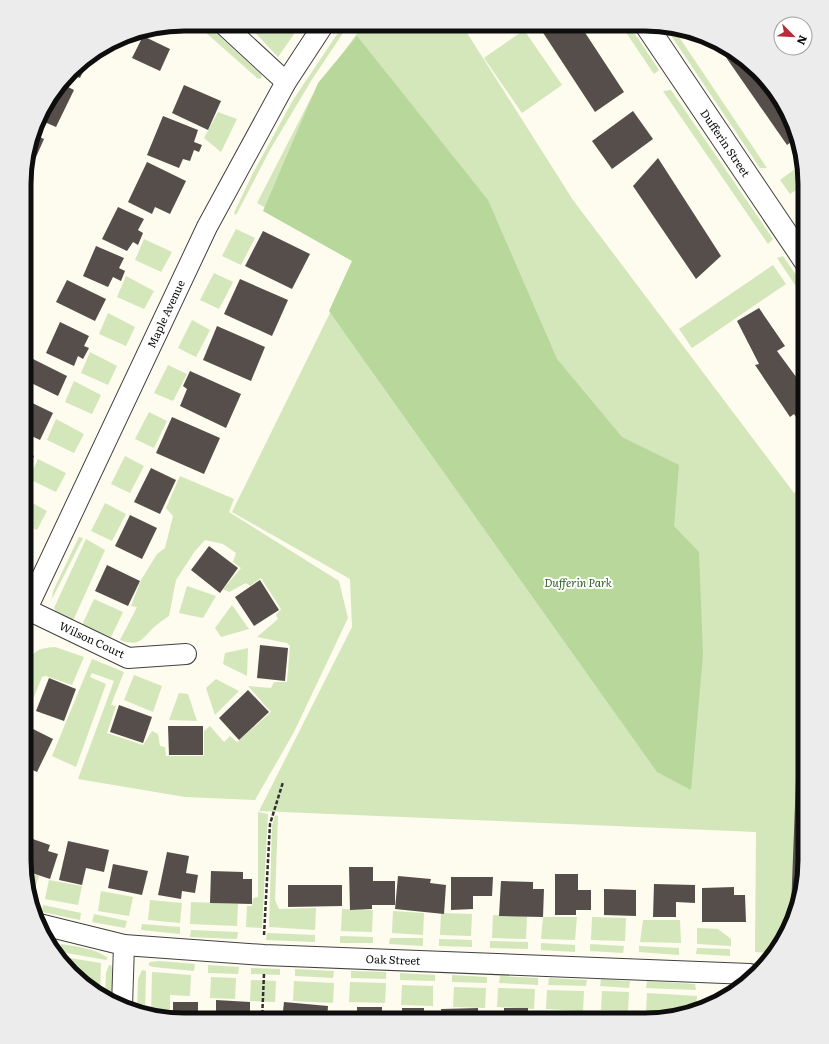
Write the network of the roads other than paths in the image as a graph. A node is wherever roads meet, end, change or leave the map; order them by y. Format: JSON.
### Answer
{"nodes":[{"id":1,"x":231,"y":31,"type":"edge"},
{"id":2,"x":319,"y":31,"type":"edge"},
{"id":3,"x":650,"y":31,"type":"edge"},
{"id":4,"x":286,"y":82,"type":"junction"},
{"id":5,"x":798,"y":251,"type":"edge"},
{"id":6,"x":31,"y":598,"type":"edge"},
{"id":7,"x":31,"y":614,"type":"edge"},
{"id":8,"x":186,"y":654,"type":"dead end"},
{"id":9,"x":46,"y":926,"type":"edge"},
{"id":10,"x":124,"y":945,"type":"junction"},
{"id":11,"x":747,"y":974,"type":"edge"},
{"id":12,"x":122,"y":999,"type":"edge"}],
"edges":[{"from":1,"to":4,"type":"street"},
{"from":2,"to":4,"type":"street","name":"Maple Avenue"},
{"from":3,"to":5,"type":"street","name":"Dufferin Street"},
{"from":4,"to":6,"type":"street","name":"Maple Avenue"},
{"from":7,"to":8,"type":"street","name":"Wilson Court"},
{"from":9,"to":10,"type":"street","name":"Oak Street"},
{"from":10,"to":11,"type":"street","name":"Oak Street"},
{"from":10,"to":12,"type":"street"}]}
